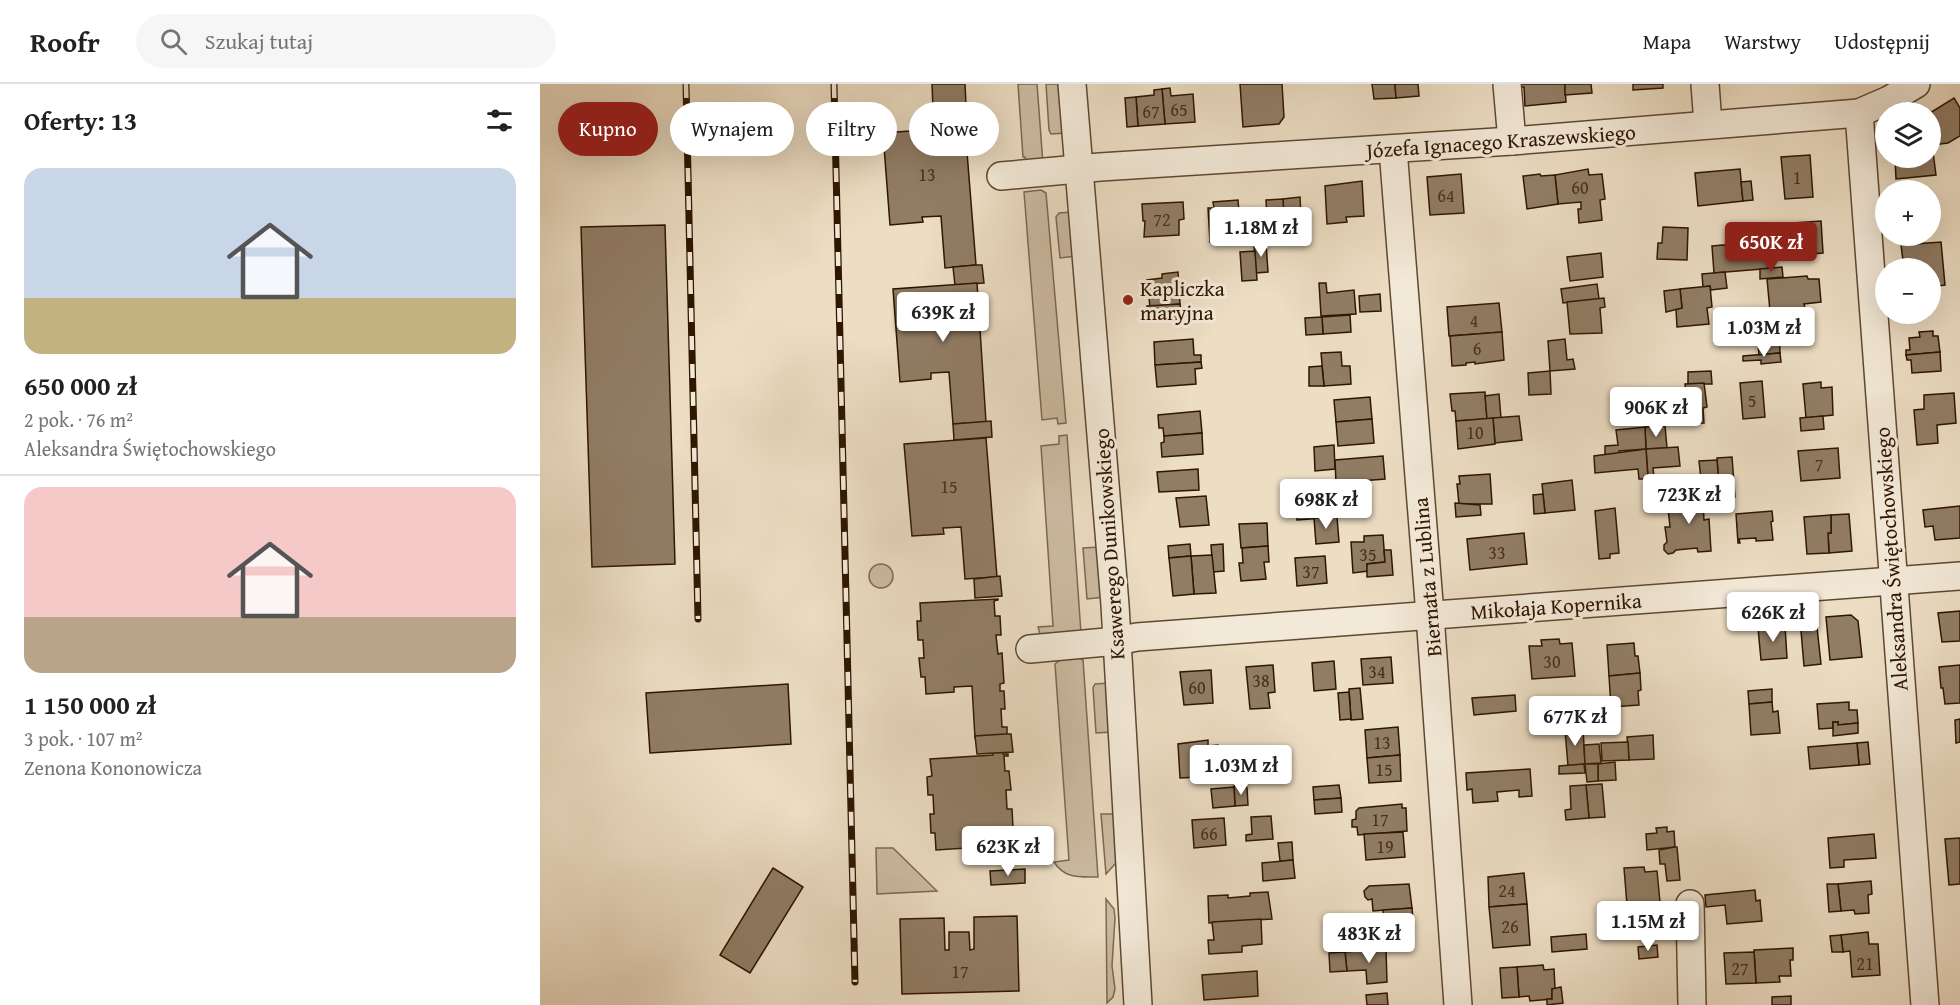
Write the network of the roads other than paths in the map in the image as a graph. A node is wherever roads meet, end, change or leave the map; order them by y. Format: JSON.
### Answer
{"nodes":[{"id":1,"x":1072,"y":84,"type":"edge"},
{"id":2,"x":1507,"y":84,"type":"edge"},
{"id":3,"x":1705,"y":84,"type":"edge"},
{"id":4,"x":1916,"y":84,"type":"edge"},
{"id":5,"x":1859,"y":113,"type":"junction"},
{"id":6,"x":1708,"y":124,"type":"junction"},
{"id":7,"x":1512,"y":141,"type":"junction"},
{"id":8,"x":1393,"y":149,"type":"junction"},
{"id":9,"x":1079,"y":169,"type":"junction"},
{"id":10,"x":1001,"y":176,"type":"dead end"},
{"id":11,"x":1960,"y":576,"type":"edge"},
{"id":12,"x":1893,"y":581,"type":"junction"},
{"id":13,"x":1430,"y":615,"type":"junction"},
{"id":14,"x":1117,"y":641,"type":"junction"},
{"id":15,"x":1030,"y":649,"type":"dead end"},
{"id":16,"x":1690,"y":904,"type":"dead end"},
{"id":17,"x":1138,"y":1005,"type":"edge"},
{"id":18,"x":1458,"y":1005,"type":"edge"},
{"id":19,"x":1692,"y":1005,"type":"edge"},
{"id":20,"x":1925,"y":1005,"type":"edge"}],
"edges":[{"from":1,"to":9,"type":"street","name":"Ksawerego Dunikowskiego"},
{"from":2,"to":7,"type":"street"},
{"from":3,"to":6,"type":"street"},
{"from":4,"to":5,"type":"street","name":"Józefa Ignacego Kraszewskiego"},
{"from":5,"to":6,"type":"street","name":"Józefa Ignacego Kraszewskiego"},
{"from":5,"to":12,"type":"street","name":"Aleksandra Świętochowskiego"},
{"from":6,"to":7,"type":"street","name":"Józefa Ignacego Kraszewskiego"},
{"from":7,"to":8,"type":"street","name":"Józefa Ignacego Kraszewskiego"},
{"from":8,"to":9,"type":"street","name":"Józefa Ignacego Kraszewskiego"},
{"from":8,"to":13,"type":"street","name":"Biernata z Lublina"},
{"from":9,"to":10,"type":"street","name":"Józefa Ignacego Kraszewskiego"},
{"from":9,"to":14,"type":"street","name":"Ksawerego Dunikowskiego"},
{"from":11,"to":12,"type":"street","name":"Mikołaja Kopernika"},
{"from":12,"to":13,"type":"street","name":"Mikołaja Kopernika"},
{"from":12,"to":20,"type":"street","name":"Aleksandra Świętochowskiego"},
{"from":13,"to":14,"type":"street","name":"Mikołaja Kopernika"},
{"from":13,"to":18,"type":"street","name":"Biernata z Lublina"},
{"from":14,"to":15,"type":"street","name":"Mikołaja Kopernika"},
{"from":14,"to":17,"type":"street","name":"Ksawerego Dunikowskiego"},
{"from":16,"to":19,"type":"street"}]}
